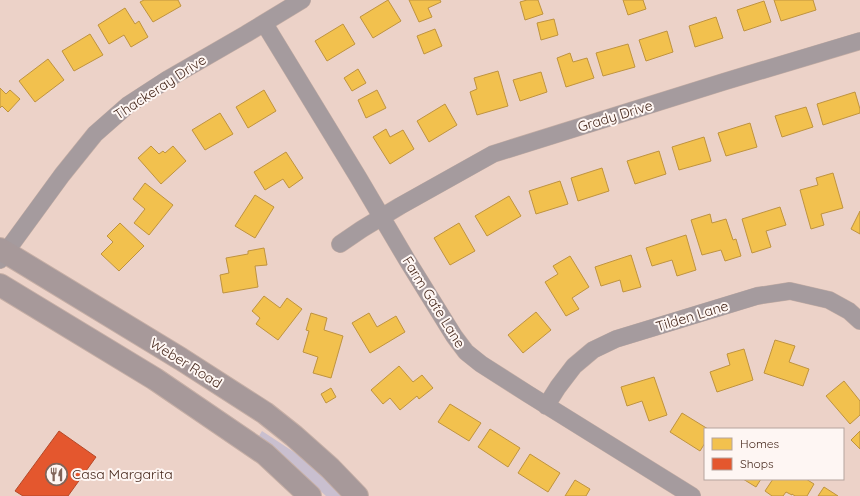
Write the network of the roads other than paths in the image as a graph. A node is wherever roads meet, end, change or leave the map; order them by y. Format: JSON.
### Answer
{"nodes":[{"id":1,"x":302,"y":0,"type":"edge"},
{"id":2,"x":264,"y":23,"type":"junction"},
{"id":3,"x":860,"y":41,"type":"edge"},
{"id":4,"x":382,"y":217,"type":"junction"},
{"id":5,"x":340,"y":244,"type":"dead end"},
{"id":6,"x":2,"y":254,"type":"edge"},
{"id":7,"x":0,"y":285,"type":"edge"},
{"id":8,"x":860,"y":321,"type":"edge"},
{"id":9,"x":546,"y":406,"type":"junction"},
{"id":10,"x":310,"y":496,"type":"edge"},
{"id":11,"x":357,"y":496,"type":"edge"},
{"id":12,"x":692,"y":496,"type":"edge"}],
"edges":[{"from":1,"to":2,"type":"street","name":"Thackeray Drive"},
{"from":2,"to":4,"type":"street","name":"Farm Gate Lane"},
{"from":2,"to":6,"type":"street","name":"Thackeray Drive"},
{"from":3,"to":4,"type":"street","name":"Grady Drive"},
{"from":4,"to":5,"type":"street","name":"Grady Drive"},
{"from":4,"to":9,"type":"street","name":"Farm Gate Lane"},
{"from":6,"to":11,"type":"main road","name":"Weber Road"},
{"from":7,"to":10,"type":"main road"},
{"from":8,"to":9,"type":"street","name":"Tilden Lane"},
{"from":9,"to":12,"type":"street","name":"Farm Gate Lane"}]}
